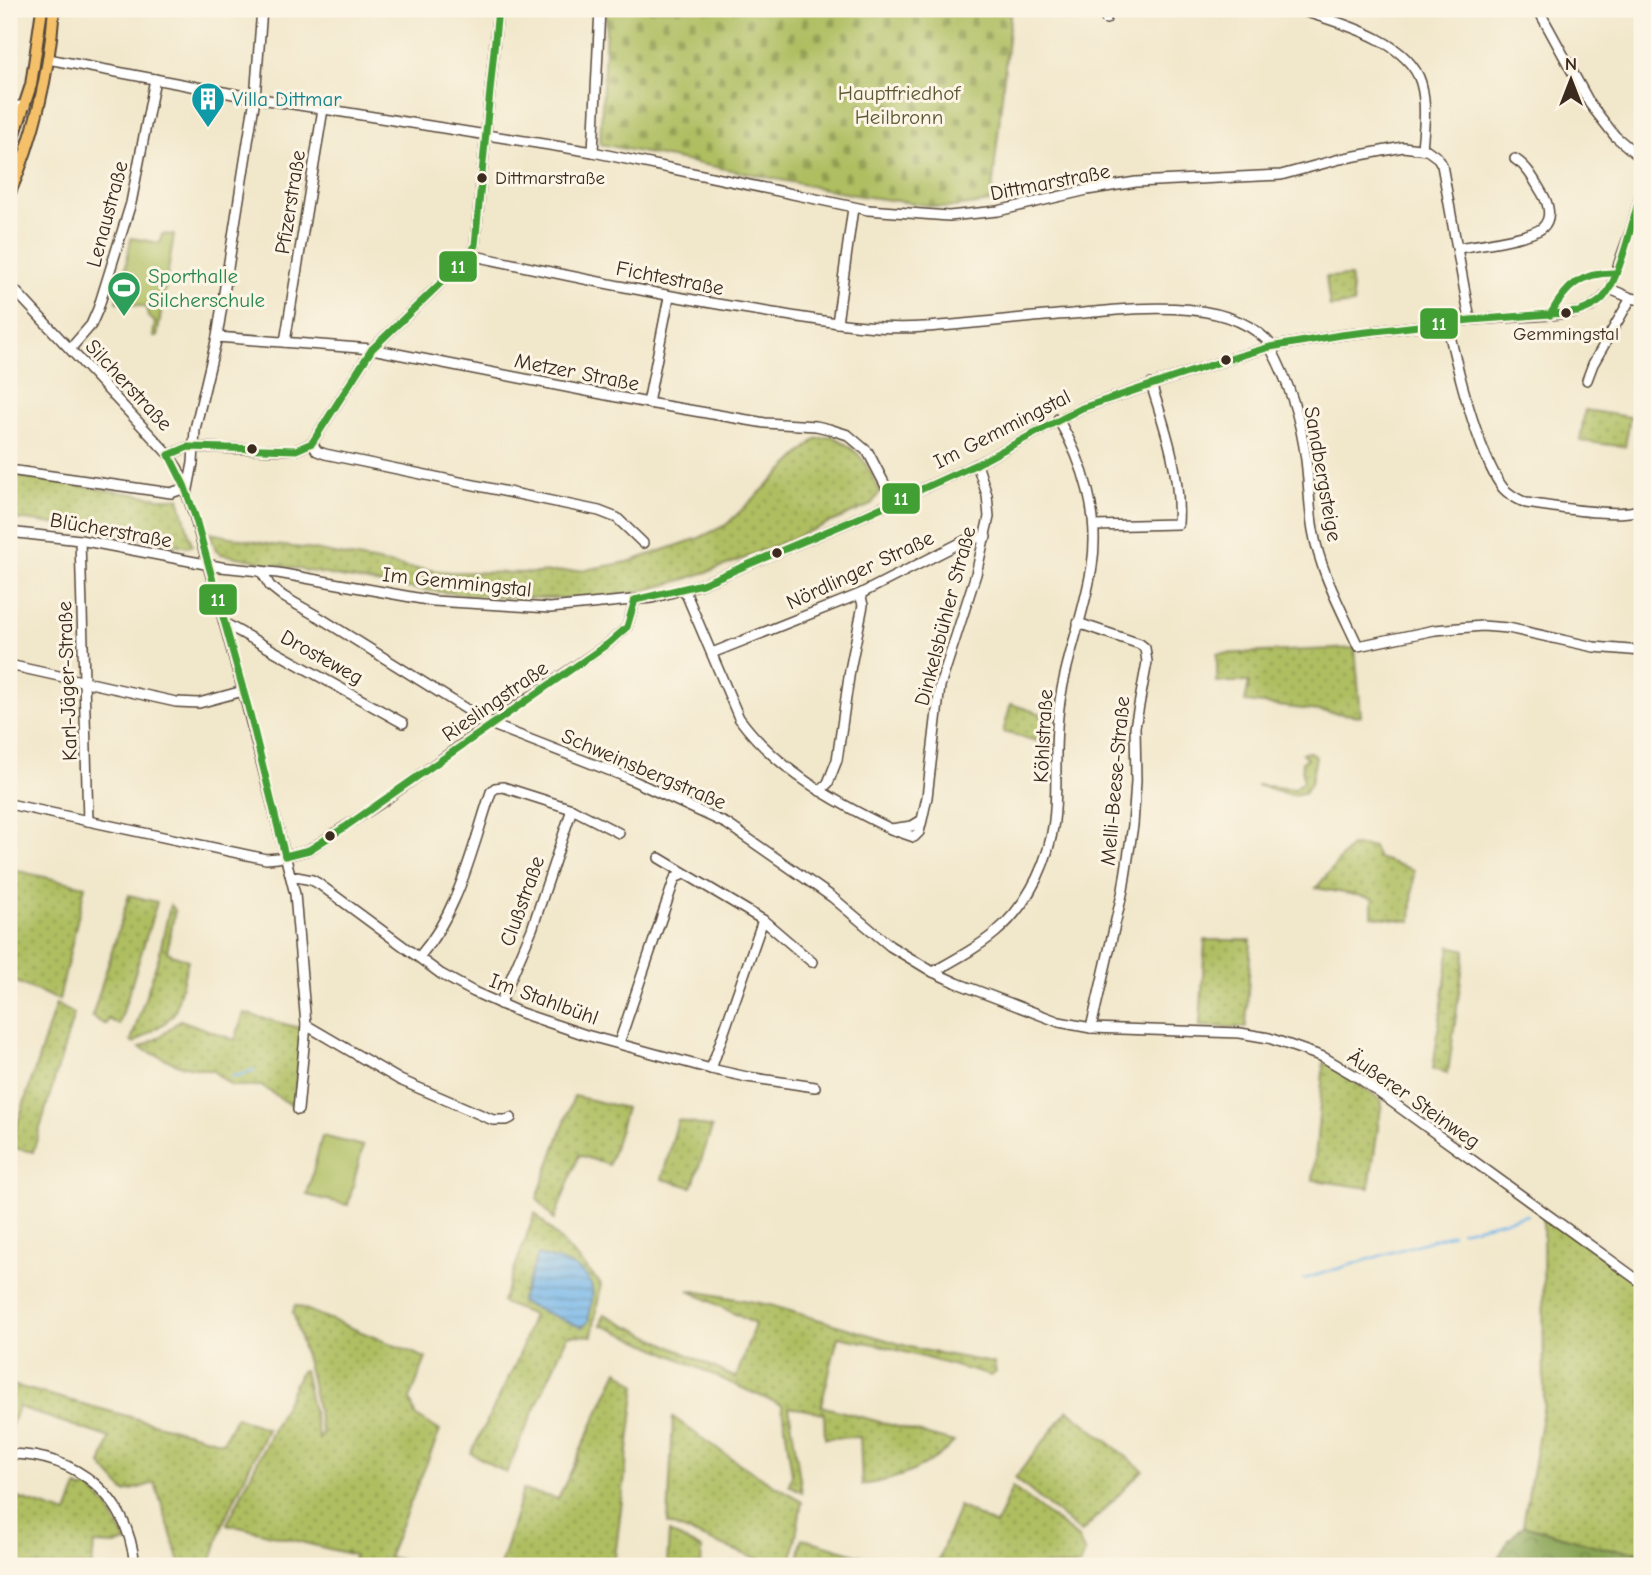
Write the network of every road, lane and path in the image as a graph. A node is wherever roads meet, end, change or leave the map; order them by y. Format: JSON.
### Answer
{"nodes":[{"id":1,"x":42,"y":9,"type":"edge"},
{"id":2,"x":54,"y":9,"type":"edge"},
{"id":3,"x":262,"y":9,"type":"edge"},
{"id":4,"x":498,"y":9,"type":"edge"},
{"id":5,"x":600,"y":9,"type":"edge"},
{"id":6,"x":1107,"y":9,"type":"edge"},
{"id":7,"x":1297,"y":9,"type":"edge"},
{"id":8,"x":1538,"y":9,"type":"edge"},
{"id":9,"x":1106,"y":19,"type":"dead end"},
{"id":10,"x":48,"y":59,"type":"junction"},
{"id":11,"x":155,"y":79,"type":"junction"},
{"id":12,"x":255,"y":98,"type":"junction"},
{"id":13,"x":9,"y":106,"type":"edge"},
{"id":14,"x":25,"y":106,"type":"junction"},
{"id":15,"x":323,"y":109,"type":"junction"},
{"id":16,"x":484,"y":133,"type":"junction"},
{"id":17,"x":1422,"y":148,"type":"junction"},
{"id":18,"x":10,"y":149,"type":"edge"},
{"id":19,"x":593,"y":152,"type":"junction"},
{"id":20,"x":1515,"y":159,"type":"dead end"},
{"id":21,"x":1642,"y":159,"type":"edge"},
{"id":22,"x":1642,"y":188,"type":"edge"},
{"id":23,"x":9,"y":195,"type":"edge"},
{"id":24,"x":853,"y":208,"type":"junction"},
{"id":25,"x":1458,"y":248,"type":"junction"},
{"id":26,"x":470,"y":255,"type":"junction"},
{"id":27,"x":10,"y":282,"type":"edge"},
{"id":28,"x":1610,"y":289,"type":"junction"},
{"id":29,"x":669,"y":298,"type":"junction"},
{"id":30,"x":1631,"y":298,"type":"junction"},
{"id":31,"x":1642,"y":300,"type":"edge"},
{"id":32,"x":1470,"y":320,"type":"junction"},
{"id":33,"x":1447,"y":322,"type":"junction"},
{"id":34,"x":837,"y":323,"type":"junction"},
{"id":35,"x":217,"y":337,"type":"junction"},
{"id":36,"x":285,"y":342,"type":"junction"},
{"id":37,"x":1272,"y":347,"type":"junction"},
{"id":38,"x":71,"y":348,"type":"junction"},
{"id":39,"x":372,"y":349,"type":"junction"},
{"id":40,"x":1587,"y":380,"type":"dead end"},
{"id":41,"x":1151,"y":384,"type":"junction"},
{"id":42,"x":648,"y":403,"type":"junction"},
{"id":43,"x":1058,"y":419,"type":"junction"},
{"id":44,"x":312,"y":443,"type":"junction"},
{"id":45,"x":195,"y":448,"type":"junction"},
{"id":46,"x":169,"y":455,"type":"junction"},
{"id":47,"x":977,"y":464,"type":"junction"},
{"id":48,"x":9,"y":470,"type":"edge"},
{"id":49,"x":186,"y":491,"type":"junction"},
{"id":50,"x":894,"y":502,"type":"junction"},
{"id":51,"x":1642,"y":508,"type":"edge"},
{"id":52,"x":1094,"y":526,"type":"junction"},
{"id":53,"x":9,"y":532,"type":"edge"},
{"id":54,"x":986,"y":537,"type":"junction"},
{"id":55,"x":80,"y":540,"type":"junction"},
{"id":56,"x":643,"y":543,"type":"dead end"},
{"id":57,"x":207,"y":564,"type":"junction"},
{"id":58,"x":261,"y":571,"type":"junction"},
{"id":59,"x":684,"y":589,"type":"junction"},
{"id":60,"x":860,"y":594,"type":"junction"},
{"id":61,"x":635,"y":600,"type":"junction"},
{"id":62,"x":224,"y":623,"type":"junction"},
{"id":63,"x":1079,"y":623,"type":"junction"},
{"id":64,"x":1642,"y":651,"type":"edge"},
{"id":65,"x":712,"y":653,"type":"junction"},
{"id":66,"x":9,"y":665,"type":"edge"},
{"id":67,"x":85,"y":683,"type":"junction"},
{"id":68,"x":243,"y":691,"type":"junction"},
{"id":69,"x":403,"y":723,"type":"dead end"},
{"id":70,"x":490,"y":724,"type":"junction"},
{"id":71,"x":820,"y":791,"type":"junction"},
{"id":72,"x":9,"y":804,"type":"edge"},
{"id":73,"x":572,"y":809,"type":"junction"},
{"id":74,"x":88,"y":821,"type":"junction"},
{"id":75,"x":619,"y":833,"type":"dead end"},
{"id":76,"x":285,"y":856,"type":"junction"},
{"id":77,"x":659,"y":858,"type":"dead end"},
{"id":78,"x":684,"y":874,"type":"junction"},
{"id":79,"x":292,"y":876,"type":"junction"},
{"id":80,"x":763,"y":920,"type":"junction"},
{"id":81,"x":419,"y":957,"type":"junction"},
{"id":82,"x":812,"y":962,"type":"dead end"},
{"id":83,"x":933,"y":972,"type":"junction"},
{"id":84,"x":500,"y":1003,"type":"junction"},
{"id":85,"x":306,"y":1025,"type":"junction"},
{"id":86,"x":1091,"y":1028,"type":"junction"},
{"id":87,"x":619,"y":1043,"type":"junction"},
{"id":88,"x":711,"y":1069,"type":"junction"},
{"id":89,"x":815,"y":1087,"type":"dead end"},
{"id":90,"x":298,"y":1110,"type":"dead end"},
{"id":91,"x":511,"y":1118,"type":"dead end"},
{"id":92,"x":1642,"y":1283,"type":"edge"},
{"id":93,"x":9,"y":1454,"type":"edge"},
{"id":94,"x":135,"y":1566,"type":"edge"}],
"edges":[{"from":1,"to":14,"type":"main road"},
{"from":2,"to":10,"type":"main road"},
{"from":3,"to":12,"type":"street"},
{"from":4,"to":16,"type":"street"},
{"from":5,"to":19,"type":"street"},
{"from":6,"to":9,"type":"street"},
{"from":7,"to":17,"type":"street"},
{"from":8,"to":21,"type":"street"},
{"from":10,"to":11,"type":"street","name":"Dittmarstraße"},
{"from":10,"to":23,"type":"main road"},
{"from":11,"to":12,"type":"street","name":"Dittmarstraße"},
{"from":11,"to":38,"type":"street","name":"Lenaustraße"},
{"from":12,"to":15,"type":"street","name":"Dittmarstraße"},
{"from":12,"to":35,"type":"street"},
{"from":13,"to":14,"type":"street"},
{"from":14,"to":18,"type":"main road"},
{"from":15,"to":16,"type":"street","name":"Dittmarstraße"},
{"from":15,"to":36,"type":"street","name":"Pfizerstraße"},
{"from":16,"to":19,"type":"street","name":"Dittmarstraße"},
{"from":16,"to":26,"type":"street"},
{"from":17,"to":24,"type":"street","name":"Dittmarstraße"},
{"from":17,"to":25,"type":"street"},
{"from":19,"to":24,"type":"street","name":"Dittmarstraße"},
{"from":20,"to":25,"type":"street"},
{"from":22,"to":28,"type":"street"},
{"from":24,"to":34,"type":"street"},
{"from":25,"to":32,"type":"street"},
{"from":26,"to":29,"type":"street","name":"Fichtestraße"},
{"from":26,"to":39,"type":"street"},
{"from":27,"to":38,"type":"street","name":"Silcherstraße"},
{"from":28,"to":30,"type":"street"},
{"from":28,"to":32,"type":"street","name":"Im Gemmingstal"},
{"from":29,"to":34,"type":"street","name":"Fichtestraße"},
{"from":29,"to":42,"type":"street"},
{"from":30,"to":31,"type":"street"},
{"from":30,"to":40,"type":"street"},
{"from":32,"to":33,"type":"street","name":"Im Gemmingstal"},
{"from":33,"to":37,"type":"street","name":"Im Gemmingstal"},
{"from":33,"to":51,"type":"street"},
{"from":34,"to":37,"type":"street","name":"Fichtestraße"},
{"from":35,"to":36,"type":"street","name":"Metzer Straße"},
{"from":35,"to":45,"type":"street"},
{"from":36,"to":39,"type":"street","name":"Metzer Straße"},
{"from":37,"to":41,"type":"street","name":"Im Gemmingstal"},
{"from":37,"to":64,"type":"street","name":"Sandbergsteige"},
{"from":38,"to":46,"type":"street","name":"Silcherstraße"},
{"from":39,"to":42,"type":"street","name":"Metzer Straße"},
{"from":39,"to":44,"type":"street"},
{"from":41,"to":43,"type":"street","name":"Im Gemmingstal"},
{"from":41,"to":52,"type":"street"},
{"from":42,"to":50,"type":"street","name":"Metzer Straße"},
{"from":43,"to":47,"type":"street","name":"Im Gemmingstal"},
{"from":43,"to":52,"type":"street","name":"Köhlstraße"},
{"from":44,"to":45,"type":"street"},
{"from":44,"to":56,"type":"street"},
{"from":45,"to":46,"type":"street"},
{"from":45,"to":49,"type":"street"},
{"from":46,"to":49,"type":"street","name":"Silcherstraße"},
{"from":47,"to":50,"type":"street","name":"Im Gemmingstal"},
{"from":47,"to":54,"type":"street","name":"Dinkelsbühler Straße"},
{"from":48,"to":49,"type":"street"},
{"from":49,"to":57,"type":"street","name":"Silcherstraße"},
{"from":50,"to":59,"type":"street","name":"Im Gemmingstal"},
{"from":52,"to":63,"type":"street","name":"Köhlstraße"},
{"from":53,"to":55,"type":"street","name":"Blücherstraße"},
{"from":54,"to":60,"type":"street","name":"Nördlinger Straße"},
{"from":54,"to":71,"type":"street","name":"Dinkelsbühler Straße"},
{"from":55,"to":57,"type":"street","name":"Blücherstraße"},
{"from":55,"to":67,"type":"street","name":"Karl-Jäger-Straße"},
{"from":57,"to":58,"type":"street","name":"Im Gemmingstal"},
{"from":57,"to":62,"type":"street","name":"Silcherstraße"},
{"from":58,"to":61,"type":"street","name":"Im Gemmingstal"},
{"from":58,"to":70,"type":"street","name":"Schweinsbergstraße"},
{"from":59,"to":61,"type":"street","name":"Im Gemmingstal"},
{"from":59,"to":65,"type":"street"},
{"from":60,"to":65,"type":"street","name":"Nördlinger Straße"},
{"from":60,"to":71,"type":"street"},
{"from":61,"to":70,"type":"street","name":"Rieslingstraße"},
{"from":62,"to":68,"type":"street","name":"Silcherstraße"},
{"from":62,"to":69,"type":"street","name":"Drosteweg"},
{"from":63,"to":83,"type":"street","name":"Köhlstraße"},
{"from":63,"to":86,"type":"street","name":"Melli-Beese-Straße"},
{"from":65,"to":71,"type":"street"},
{"from":66,"to":67,"type":"street"},
{"from":67,"to":68,"type":"street"},
{"from":67,"to":74,"type":"street","name":"Karl-Jäger-Straße"},
{"from":68,"to":76,"type":"street","name":"Silcherstraße"},
{"from":70,"to":76,"type":"street","name":"Rieslingstraße"},
{"from":70,"to":83,"type":"street","name":"Schweinsbergstraße"},
{"from":72,"to":74,"type":"street","name":"Rieslingstraße"},
{"from":73,"to":75,"type":"street"},
{"from":73,"to":81,"type":"street"},
{"from":73,"to":84,"type":"street","name":"Clußstraße"},
{"from":74,"to":76,"type":"street","name":"Rieslingstraße"},
{"from":76,"to":79,"type":"street","name":"Silcherstraße"},
{"from":77,"to":78,"type":"street"},
{"from":78,"to":80,"type":"street"},
{"from":78,"to":87,"type":"street"},
{"from":79,"to":81,"type":"street","name":"Im Stahlbühl"},
{"from":79,"to":85,"type":"street","name":"Silcherstraße"},
{"from":80,"to":82,"type":"street"},
{"from":80,"to":88,"type":"street"},
{"from":81,"to":84,"type":"street","name":"Im Stahlbühl"},
{"from":83,"to":86,"type":"street","name":"Schweinsbergstraße"},
{"from":84,"to":87,"type":"street","name":"Im Stahlbühl"},
{"from":85,"to":90,"type":"street","name":"Silcherstraße"},
{"from":85,"to":91,"type":"street"},
{"from":86,"to":92,"type":"street","name":"Äußerer Steinweg"},
{"from":87,"to":88,"type":"street","name":"Im Stahlbühl"},
{"from":88,"to":89,"type":"street","name":"Im Stahlbühl"},
{"from":93,"to":94,"type":"street"}]}
